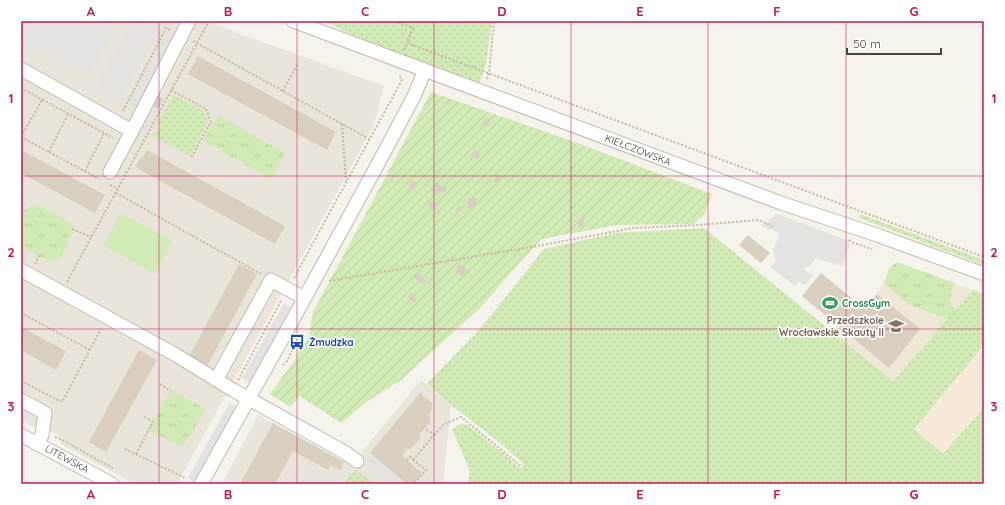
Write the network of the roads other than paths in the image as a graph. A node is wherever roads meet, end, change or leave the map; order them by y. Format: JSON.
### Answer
{"nodes":[{"id":1,"x":189,"y":21,"type":"edge"},
{"id":2,"x":292,"y":21,"type":"edge"},
{"id":3,"x":21,"y":69,"type":"edge"},
{"id":4,"x":425,"y":70,"type":"junction"},
{"id":5,"x":132,"y":131,"type":"junction"},
{"id":6,"x":110,"y":172,"type":"dead end"},
{"id":7,"x":21,"y":270,"type":"edge"},
{"id":8,"x":984,"y":274,"type":"edge"},
{"id":9,"x":304,"y":298,"type":"junction"},
{"id":10,"x":216,"y":380,"type":"junction"},
{"id":11,"x":249,"y":399,"type":"junction"},
{"id":12,"x":21,"y":400,"type":"edge"},
{"id":13,"x":21,"y":435,"type":"edge"},
{"id":14,"x":40,"y":439,"type":"junction"},
{"id":15,"x":357,"y":461,"type":"dead end"},
{"id":16,"x":112,"y":484,"type":"edge"},
{"id":17,"x":201,"y":484,"type":"edge"}],
"edges":[{"from":1,"to":5,"type":"street"},
{"from":2,"to":4,"type":"street","name":"KIEŁCZOWSKA"},
{"from":3,"to":5,"type":"street"},
{"from":4,"to":8,"type":"street","name":"KIEŁCZOWSKA"},
{"from":4,"to":9,"type":"street"},
{"from":5,"to":6,"type":"street"},
{"from":7,"to":10,"type":"street"},
{"from":9,"to":10,"type":"street"},
{"from":9,"to":11,"type":"street"},
{"from":10,"to":11,"type":"street"},
{"from":11,"to":15,"type":"street"},
{"from":11,"to":17,"type":"street"},
{"from":12,"to":14,"type":"street"},
{"from":13,"to":14,"type":"street","name":"LITEWSKA"},
{"from":14,"to":16,"type":"street","name":"LITEWSKA"}]}
